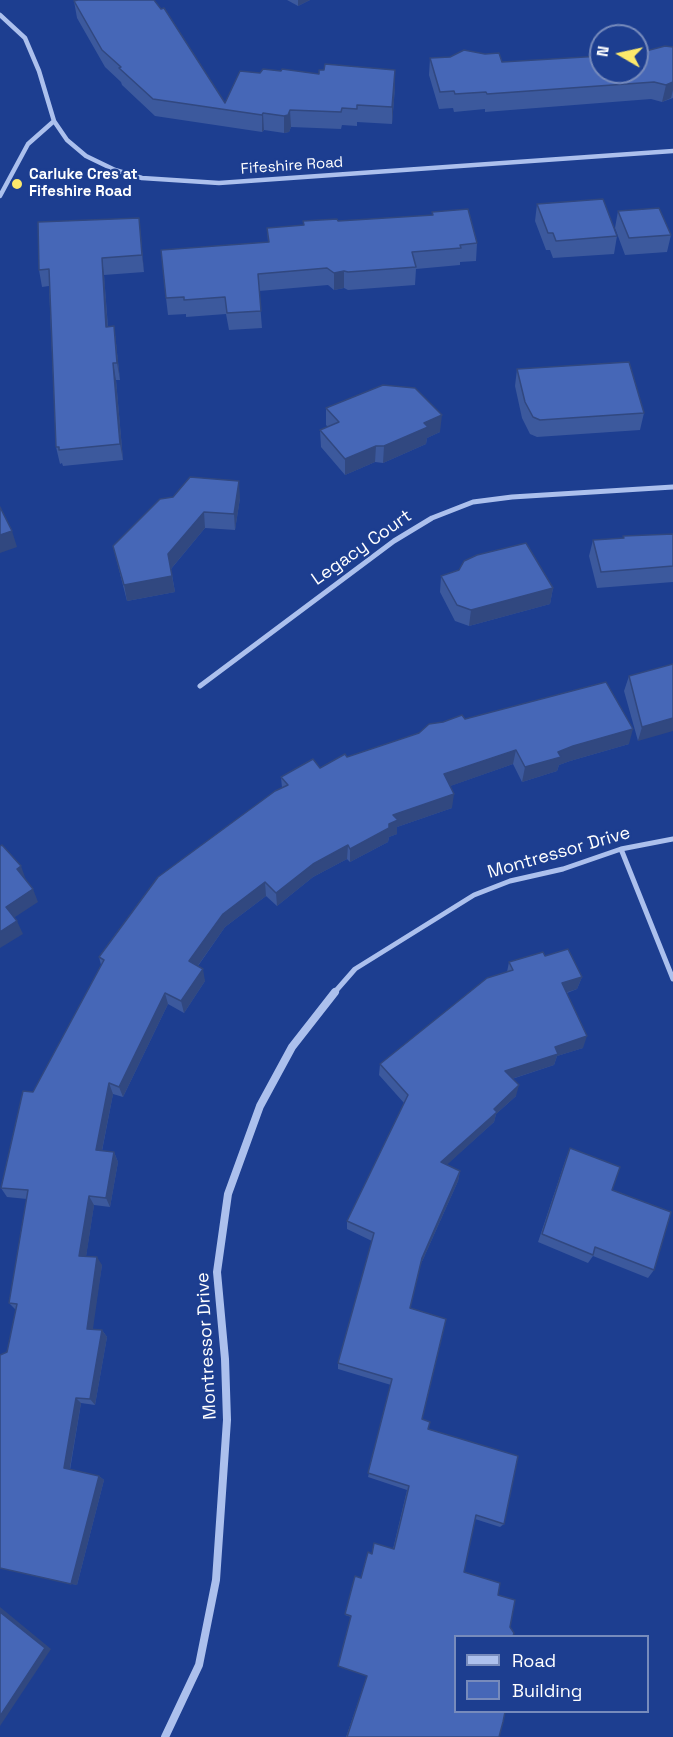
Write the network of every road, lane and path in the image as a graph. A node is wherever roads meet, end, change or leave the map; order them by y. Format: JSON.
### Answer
{"nodes":[{"id":1,"x":0,"y":15,"type":"edge"},
{"id":2,"x":54,"y":121,"type":"junction"},
{"id":3,"x":673,"y":151,"type":"edge"},
{"id":4,"x":0,"y":196,"type":"edge"},
{"id":5,"x":673,"y":487,"type":"edge"},
{"id":6,"x":200,"y":686,"type":"dead end"},
{"id":7,"x":673,"y":839,"type":"edge"},
{"id":8,"x":621,"y":849,"type":"junction"},
{"id":9,"x":673,"y":979,"type":"edge"},
{"id":10,"x":165,"y":1737,"type":"edge"}],
"edges":[{"from":1,"to":2,"type":"street","name":"Fifeshire Road"},
{"from":2,"to":3,"type":"street","name":"Fifeshire Road"},
{"from":2,"to":4,"type":"street"},
{"from":5,"to":6,"type":"street","name":"Legacy Court"},
{"from":7,"to":8,"type":"street","name":"Montressor Drive"},
{"from":8,"to":9,"type":"street"},
{"from":8,"to":10,"type":"street","name":"Montressor Drive"}]}
